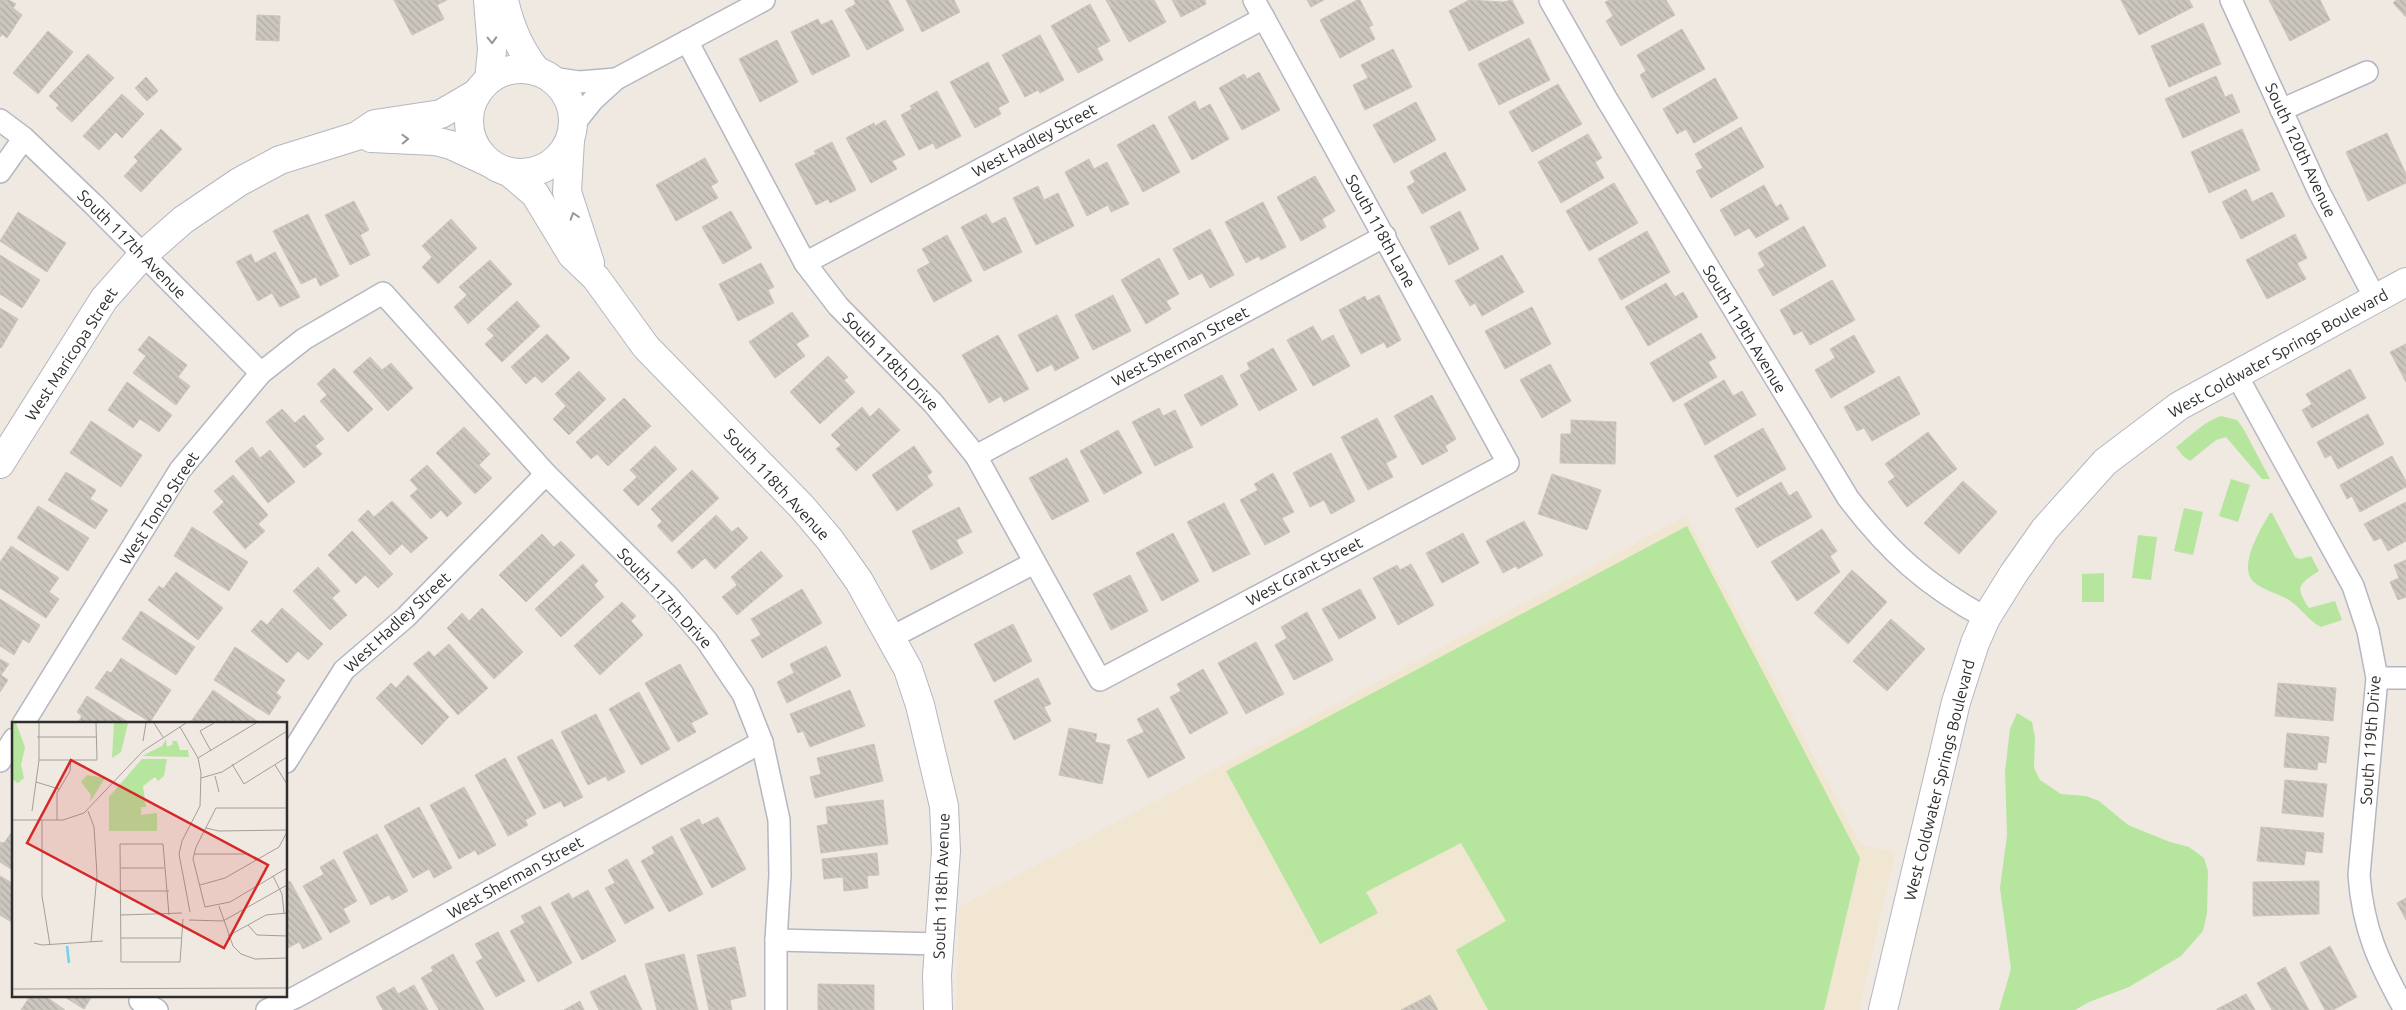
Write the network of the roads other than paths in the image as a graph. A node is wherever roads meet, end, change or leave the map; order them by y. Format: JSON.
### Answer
{"nodes":[{"id":1,"x":488,"y":0,"type":"edge"},
{"id":2,"x":504,"y":0,"type":"edge"},
{"id":3,"x":764,"y":0,"type":"edge"},
{"id":4,"x":1550,"y":0,"type":"edge"},
{"id":5,"x":2231,"y":0,"type":"edge"},
{"id":6,"x":1259,"y":9,"type":"edge"},
{"id":7,"x":687,"y":40,"type":"junction"},
{"id":8,"x":2368,"y":72,"type":"dead end"},
{"id":9,"x":544,"y":74,"type":"junction"},
{"id":10,"x":616,"y":79,"type":"junction"},
{"id":11,"x":483,"y":86,"type":"junction"},
{"id":12,"x":2281,"y":110,"type":"junction"},
{"id":13,"x":0,"y":120,"type":"edge"},
{"id":14,"x":572,"y":132,"type":"junction"},
{"id":15,"x":357,"y":136,"type":"junction"},
{"id":16,"x":24,"y":138,"type":"junction"},
{"id":17,"x":500,"y":168,"type":"junction"},
{"id":18,"x":0,"y":172,"type":"edge"},
{"id":19,"x":1384,"y":236,"type":"junction"},
{"id":20,"x":142,"y":256,"type":"junction"},
{"id":21,"x":805,"y":262,"type":"junction"},
{"id":22,"x":596,"y":278,"type":"junction"},
{"id":23,"x":2406,"y":282,"type":"edge"},
{"id":24,"x":383,"y":292,"type":"joint"},
{"id":25,"x":2375,"y":298,"type":"junction"},
{"id":26,"x":261,"y":373,"type":"junction"},
{"id":27,"x":2236,"y":374,"type":"junction"},
{"id":28,"x":976,"y":456,"type":"junction"},
{"id":29,"x":1508,"y":463,"type":"joint"},
{"id":30,"x":0,"y":464,"type":"edge"},
{"id":31,"x":546,"y":474,"type":"junction"},
{"id":32,"x":1034,"y":563,"type":"junction"},
{"id":33,"x":1986,"y":618,"type":"junction"},
{"id":34,"x":892,"y":637,"type":"junction"},
{"id":35,"x":2377,"y":678,"type":"junction"},
{"id":36,"x":2406,"y":678,"type":"edge"},
{"id":37,"x":1100,"y":680,"type":"joint"},
{"id":38,"x":24,"y":722,"type":"edge"},
{"id":39,"x":12,"y":742,"type":"edge"},
{"id":40,"x":762,"y":742,"type":"junction"},
{"id":41,"x":288,"y":759,"type":"edge"},
{"id":42,"x":0,"y":761,"type":"edge"},
{"id":43,"x":776,"y":940,"type":"junction"},
{"id":44,"x":939,"y":944,"type":"junction"},
{"id":45,"x":267,"y":1010,"type":"edge"},
{"id":46,"x":776,"y":1010,"type":"edge"},
{"id":47,"x":938,"y":1010,"type":"edge"},
{"id":48,"x":1883,"y":1010,"type":"edge"},
{"id":49,"x":2405,"y":1010,"type":"edge"}],
"edges":[{"from":1,"to":11,"type":"street","one_way":true},
{"from":2,"to":9,"type":"street"},
{"from":3,"to":7,"type":"street"},
{"from":4,"to":33,"type":"street","name":"South 119th Avenue"},
{"from":5,"to":12,"type":"street","name":"South 120th Avenue"},
{"from":6,"to":19,"type":"street","name":"South 118th Lane"},
{"from":6,"to":21,"type":"street","name":"West Hadley Street"},
{"from":7,"to":10,"type":"street"},
{"from":7,"to":21,"type":"street","name":"South 118th Drive"},
{"from":8,"to":12,"type":"street"},
{"from":9,"to":10,"type":"street"},
{"from":9,"to":11,"type":"street"},
{"from":9,"to":14,"type":"street"},
{"from":10,"to":14,"type":"street"},
{"from":11,"to":15,"type":"street","name":"West Maricopa Street"},
{"from":11,"to":17,"type":"street"},
{"from":12,"to":25,"type":"street","name":"South 120th Avenue"},
{"from":13,"to":16,"type":"street","name":"South 117th Avenue"},
{"from":14,"to":17,"type":"street"},
{"from":22,"to":14,"type":"street","name":"South 118th Avenue","one_way":true},
{"from":15,"to":17,"type":"street","name":"West Maricopa Street","one_way":true},
{"from":15,"to":20,"type":"street","name":"West Maricopa Street"},
{"from":16,"to":18,"type":"street"},
{"from":16,"to":20,"type":"street","name":"South 117th Avenue"},
{"from":17,"to":22,"type":"street","name":"South 118th Avenue"},
{"from":19,"to":28,"type":"street","name":"West Sherman Street"},
{"from":19,"to":29,"type":"street","name":"South 118th Lane"},
{"from":20,"to":26,"type":"street","name":"South 117th Avenue"},
{"from":20,"to":30,"type":"street","name":"West Maricopa Street"},
{"from":21,"to":28,"type":"street","name":"South 118th Drive"},
{"from":22,"to":34,"type":"street","name":"South 118th Avenue"},
{"from":23,"to":25,"type":"street","name":"West Coldwater Springs Boulevard"},
{"from":24,"to":26,"type":"street","name":"West Tonto Street"},
{"from":24,"to":31,"type":"street","name":"South 117th Drive"},
{"from":25,"to":27,"type":"street","name":"West Coldwater Springs Boulevard"},
{"from":26,"to":38,"type":"street","name":"West Tonto Street"},
{"from":27,"to":33,"type":"street","name":"West Coldwater Springs Boulevard"},
{"from":27,"to":35,"type":"street","name":"South 119th Drive"},
{"from":28,"to":32,"type":"street","name":"South 118th Drive"},
{"from":29,"to":37,"type":"street","name":"West Grant Street"},
{"from":31,"to":40,"type":"street","name":"South 117th Drive"},
{"from":31,"to":41,"type":"street","name":"West Hadley Street"},
{"from":32,"to":34,"type":"street"},
{"from":32,"to":37,"type":"street","name":"South 118th Drive"},
{"from":33,"to":48,"type":"street","name":"West Coldwater Springs Boulevard"},
{"from":34,"to":44,"type":"street","name":"South 118th Avenue"},
{"from":35,"to":36,"type":"street"},
{"from":35,"to":49,"type":"street","name":"South 119th Drive"},
{"from":39,"to":42,"type":"street"},
{"from":40,"to":43,"type":"street","name":"South 117th Drive"},
{"from":40,"to":45,"type":"street","name":"West Sherman Street"},
{"from":43,"to":44,"type":"street"},
{"from":43,"to":46,"type":"street","name":"South 117th Drive"},
{"from":44,"to":47,"type":"street","name":"South 118th Avenue"}]}
